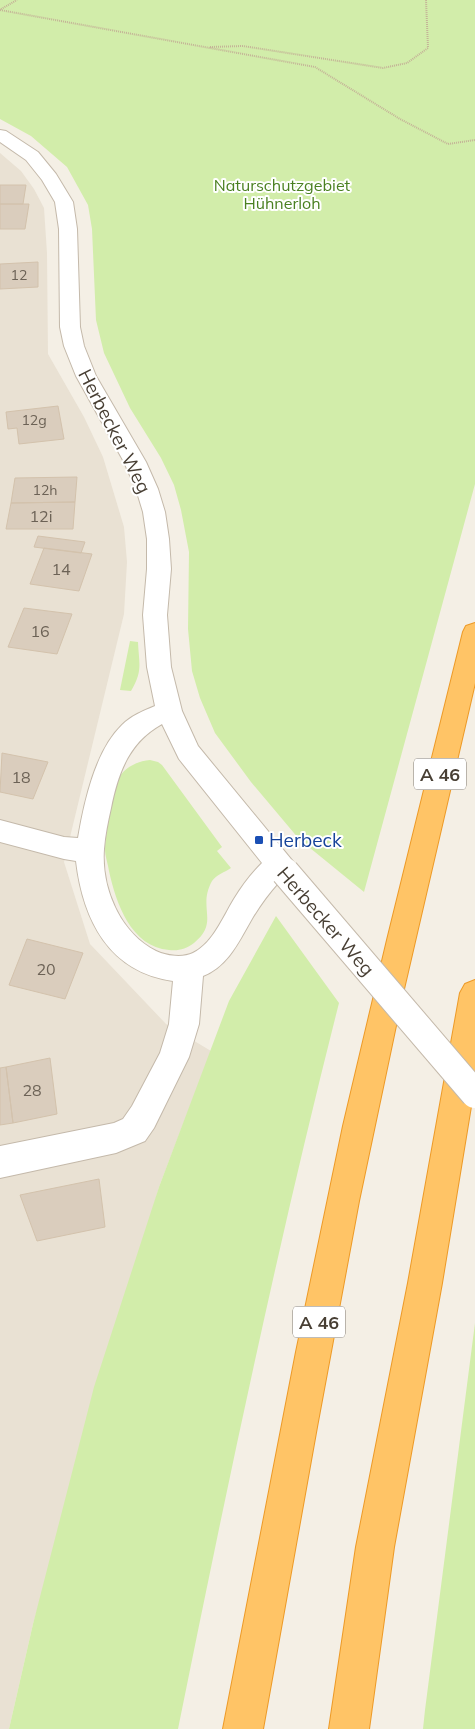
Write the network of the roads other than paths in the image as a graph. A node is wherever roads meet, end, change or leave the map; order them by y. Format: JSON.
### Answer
{"nodes":[{"id":1,"x":0,"y":135,"type":"edge"},
{"id":2,"x":475,"y":632,"type":"edge"},
{"id":3,"x":169,"y":711,"type":"junction"},
{"id":4,"x":0,"y":831,"type":"edge"},
{"id":5,"x":90,"y":851,"type":"junction"},
{"id":6,"x":281,"y":869,"type":"junction"},
{"id":7,"x":189,"y":967,"type":"junction"},
{"id":8,"x":475,"y":993,"type":"edge"},
{"id":9,"x":475,"y":1094,"type":"edge"},
{"id":10,"x":0,"y":1162,"type":"edge"},
{"id":11,"x":243,"y":1729,"type":"edge"},
{"id":12,"x":349,"y":1729,"type":"edge"}],
"edges":[{"from":1,"to":3,"type":"street","name":"Herbecker Weg"},
{"from":2,"to":11,"type":"highway","number":"A 46"},
{"from":3,"to":5,"type":"street"},
{"from":3,"to":6,"type":"street","name":"Herbecker Weg"},
{"from":4,"to":5,"type":"street"},
{"from":5,"to":7,"type":"street"},
{"from":6,"to":7,"type":"street"},
{"from":6,"to":9,"type":"street","name":"Herbecker Weg","bridge":true},
{"from":7,"to":10,"type":"street"},
{"from":8,"to":12,"type":"highway"}]}
